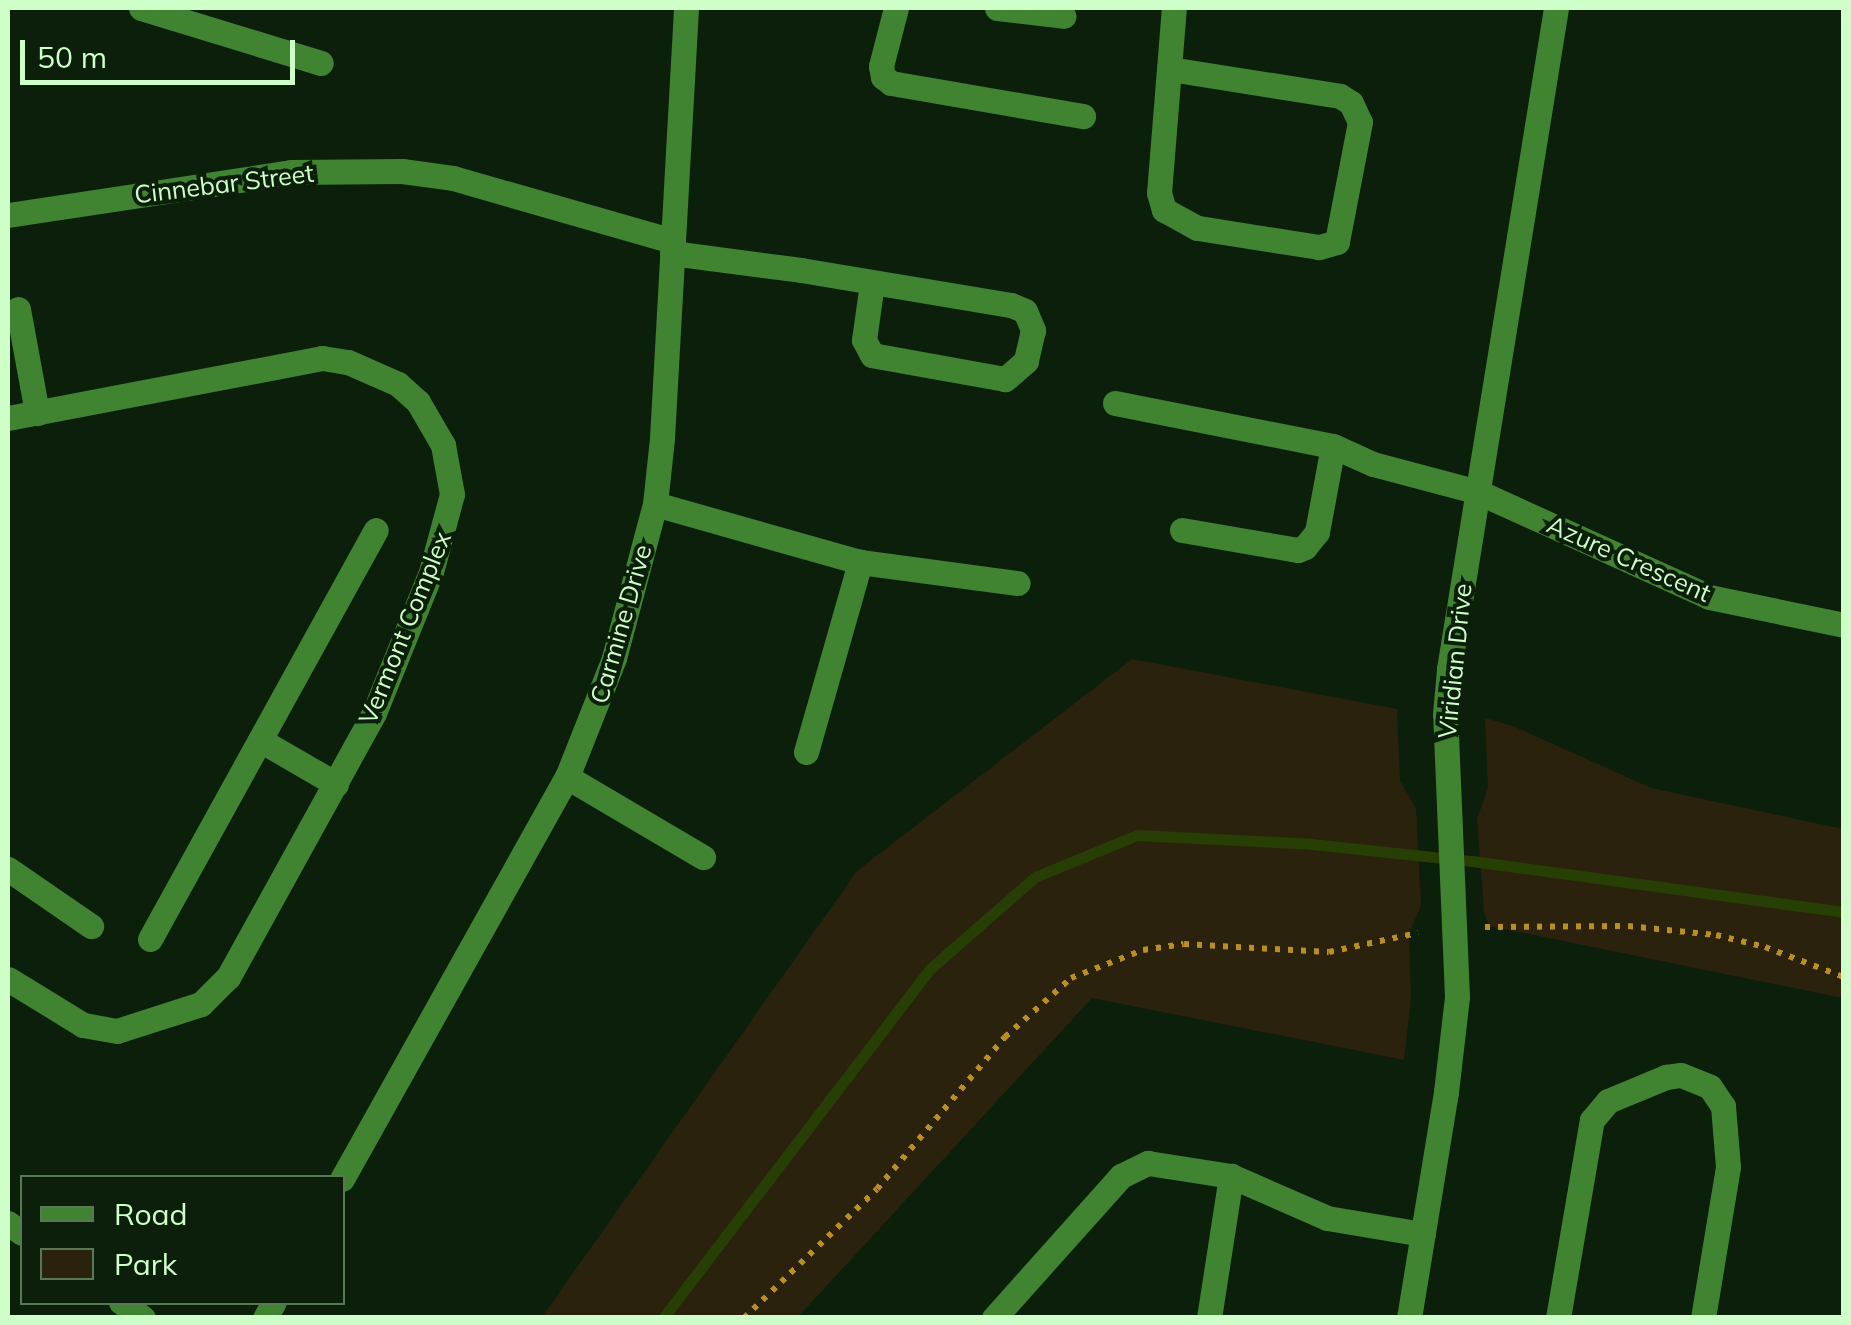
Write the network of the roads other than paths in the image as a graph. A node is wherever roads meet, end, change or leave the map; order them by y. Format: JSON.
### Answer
{"nodes":[{"id":1,"x":141,"y":8,"type":"edge"},
{"id":2,"x":686,"y":8,"type":"edge"},
{"id":3,"x":896,"y":8,"type":"edge"},
{"id":4,"x":997,"y":8,"type":"edge"},
{"id":5,"x":1174,"y":8,"type":"edge"},
{"id":6,"x":1556,"y":8,"type":"edge"},
{"id":7,"x":1064,"y":16,"type":"dead end"},
{"id":8,"x":210,"y":18,"type":"edge"},
{"id":9,"x":320,"y":63,"type":"dead end"},
{"id":10,"x":1170,"y":68,"type":"junction"},
{"id":11,"x":1083,"y":116,"type":"dead end"},
{"id":12,"x":8,"y":215,"type":"edge"},
{"id":13,"x":673,"y":246,"type":"junction"},
{"id":14,"x":872,"y":283,"type":"junction"},
{"id":15,"x":18,"y":309,"type":"dead end"},
{"id":16,"x":1115,"y":403,"type":"dead end"},
{"id":17,"x":37,"y":413,"type":"junction"},
{"id":18,"x":8,"y":418,"type":"edge"},
{"id":19,"x":1332,"y":446,"type":"junction"},
{"id":20,"x":1478,"y":492,"type":"junction"},
{"id":21,"x":655,"y":504,"type":"junction"},
{"id":22,"x":376,"y":530,"type":"dead end"},
{"id":23,"x":1182,"y":530,"type":"dead end"},
{"id":24,"x":860,"y":562,"type":"junction"},
{"id":25,"x":1018,"y":583,"type":"dead end"},
{"id":26,"x":1844,"y":625,"type":"edge"},
{"id":27,"x":260,"y":740,"type":"junction"},
{"id":28,"x":806,"y":752,"type":"dead end"},
{"id":29,"x":568,"y":777,"type":"junction"},
{"id":30,"x":336,"y":784,"type":"junction"},
{"id":31,"x":703,"y":857,"type":"dead end"},
{"id":32,"x":8,"y":869,"type":"edge"},
{"id":33,"x":91,"y":926,"type":"dead end"},
{"id":34,"x":150,"y":939,"type":"dead end"},
{"id":35,"x":8,"y":979,"type":"edge"},
{"id":36,"x":344,"y":1175,"type":"edge"},
{"id":37,"x":1231,"y":1176,"type":"junction"},
{"id":38,"x":1423,"y":1234,"type":"junction"},
{"id":39,"x":994,"y":1318,"type":"edge"},
{"id":40,"x":1209,"y":1318,"type":"edge"},
{"id":41,"x":1409,"y":1318,"type":"edge"},
{"id":42,"x":1558,"y":1318,"type":"edge"},
{"id":43,"x":1703,"y":1318,"type":"edge"}],
"edges":[{"from":1,"to":8,"type":"street"},
{"from":2,"to":13,"type":"street","name":"Carmine Drive"},
{"from":3,"to":11,"type":"street"},
{"from":4,"to":7,"type":"street"},
{"from":5,"to":10,"type":"street"},
{"from":6,"to":20,"type":"street","name":"Viridian Drive"},
{"from":8,"to":9,"type":"street"},
{"from":10,"to":10,"type":"street"},
{"from":12,"to":13,"type":"street","name":"Cinnebar Street"},
{"from":13,"to":14,"type":"street","name":"Cinnebar Street"},
{"from":13,"to":21,"type":"street","name":"Carmine Drive"},
{"from":14,"to":14,"type":"street","name":"Cinnebar Street"},
{"from":15,"to":17,"type":"street"},
{"from":16,"to":19,"type":"street","name":"Azure Crescent"},
{"from":17,"to":18,"type":"street","name":"Vermont Complex"},
{"from":17,"to":30,"type":"street","name":"Vermont Complex"},
{"from":19,"to":20,"type":"street","name":"Azure Crescent"},
{"from":19,"to":23,"type":"street"},
{"from":20,"to":26,"type":"street","name":"Azure Crescent"},
{"from":20,"to":38,"type":"street","name":"Viridian Drive"},
{"from":21,"to":24,"type":"street"},
{"from":21,"to":29,"type":"street","name":"Carmine Drive"},
{"from":22,"to":27,"type":"street"},
{"from":24,"to":25,"type":"street"},
{"from":24,"to":28,"type":"street"},
{"from":27,"to":30,"type":"street"},
{"from":27,"to":34,"type":"street"},
{"from":29,"to":31,"type":"street"},
{"from":29,"to":36,"type":"street","name":"Carmine Drive"},
{"from":30,"to":35,"type":"street","name":"Vermont Complex"},
{"from":32,"to":33,"type":"street"},
{"from":37,"to":38,"type":"street"},
{"from":37,"to":39,"type":"street"},
{"from":37,"to":40,"type":"street"},
{"from":38,"to":41,"type":"street","name":"Viridian Drive"},
{"from":42,"to":43,"type":"street"}]}
